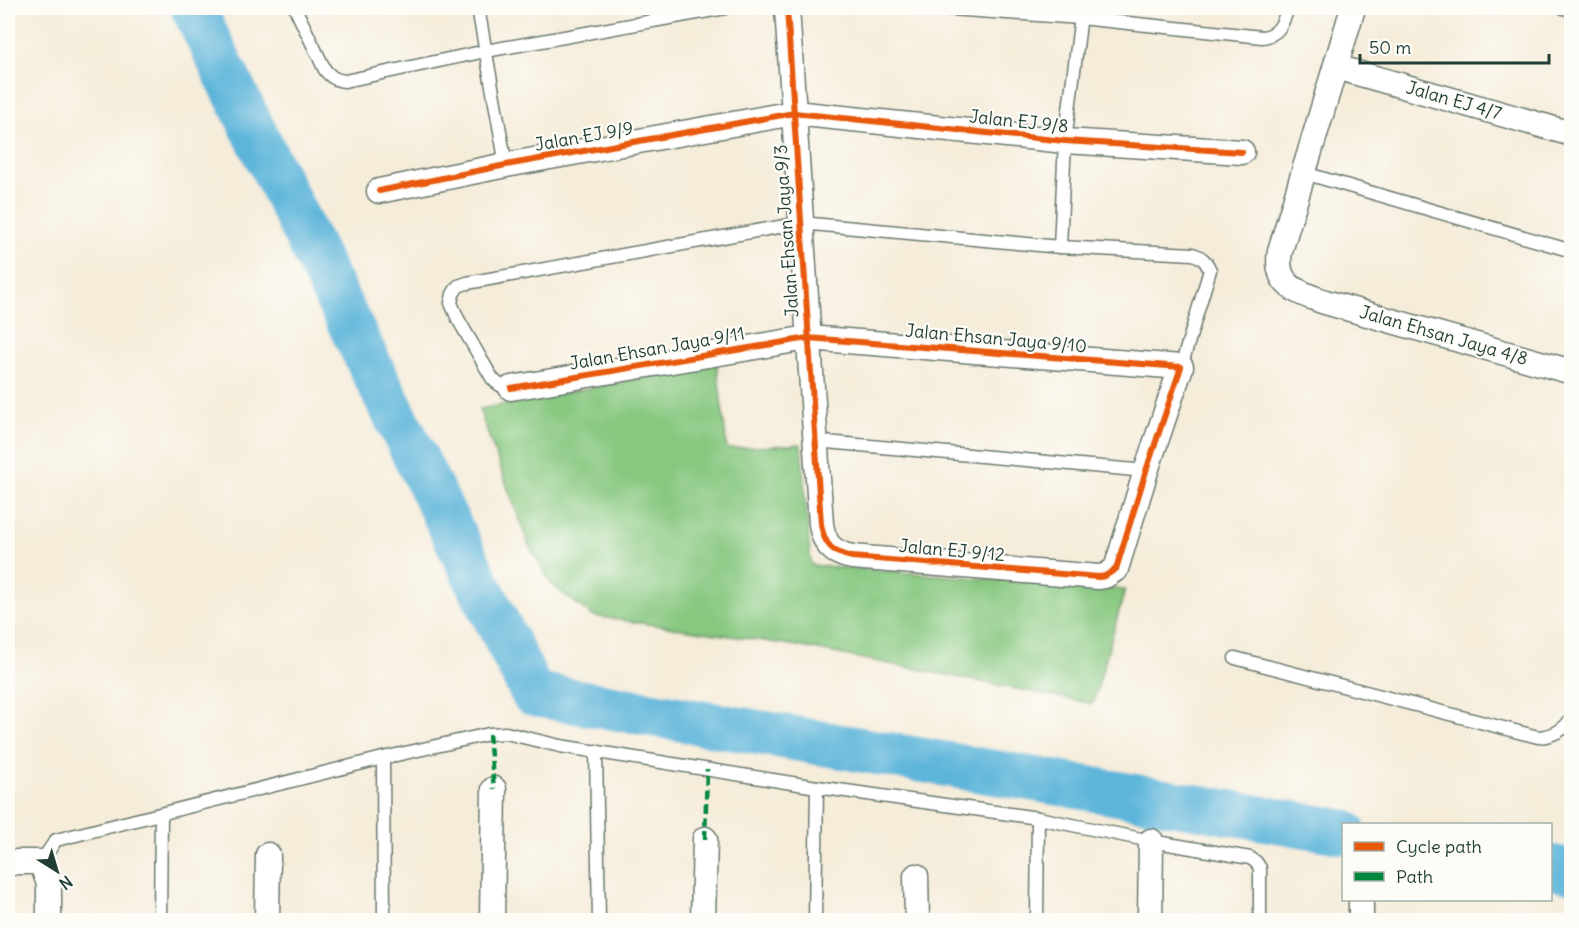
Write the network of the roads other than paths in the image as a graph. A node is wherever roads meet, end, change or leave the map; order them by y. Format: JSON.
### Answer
{"nodes":[{"id":1,"x":295,"y":8,"type":"edge"},
{"id":2,"x":478,"y":8,"type":"edge"},
{"id":3,"x":725,"y":8,"type":"edge"},
{"id":4,"x":787,"y":8,"type":"edge"},
{"id":5,"x":934,"y":8,"type":"edge"},
{"id":6,"x":1288,"y":8,"type":"edge"},
{"id":7,"x":1353,"y":8,"type":"edge"},
{"id":8,"x":1563,"y":8,"type":"edge"},
{"id":9,"x":1572,"y":10,"type":"edge"},
{"id":10,"x":1081,"y":13,"type":"edge"},
{"id":11,"x":486,"y":51,"type":"junction"},
{"id":12,"x":1336,"y":67,"type":"junction"},
{"id":13,"x":794,"y":113,"type":"junction"},
{"id":14,"x":1572,"y":134,"type":"edge"},
{"id":15,"x":1065,"y":141,"type":"junction"},
{"id":16,"x":1242,"y":152,"type":"dead end"},
{"id":17,"x":506,"y":165,"type":"junction"},
{"id":18,"x":1304,"y":173,"type":"junction"},
{"id":19,"x":379,"y":191,"type":"dead end"},
{"id":20,"x":801,"y":223,"type":"junction"},
{"id":21,"x":1060,"y":247,"type":"junction"},
{"id":22,"x":1572,"y":251,"type":"edge"},
{"id":23,"x":808,"y":338,"type":"junction"},
{"id":24,"x":1181,"y":368,"type":"junction"},
{"id":25,"x":1572,"y":372,"type":"edge"},
{"id":26,"x":511,"y":388,"type":"joint"},
{"id":27,"x":815,"y":441,"type":"junction"},
{"id":28,"x":1146,"y":471,"type":"junction"},
{"id":29,"x":821,"y":524,"type":"joint"},
{"id":30,"x":1235,"y":658,"type":"dead end"},
{"id":31,"x":1572,"y":718,"type":"edge"},
{"id":32,"x":596,"y":752,"type":"junction"},
{"id":33,"x":383,"y":758,"type":"junction"},
{"id":34,"x":817,"y":787,"type":"junction"},
{"id":35,"x":494,"y":789,"type":"dead end"},
{"id":36,"x":161,"y":814,"type":"junction"},
{"id":37,"x":1038,"y":818,"type":"junction"},
{"id":38,"x":705,"y":839,"type":"dead end"},
{"id":39,"x":1150,"y":841,"type":"junction"},
{"id":40,"x":268,"y":855,"type":"dead end"},
{"id":41,"x":41,"y":862,"type":"junction"},
{"id":42,"x":12,"y":863,"type":"edge"},
{"id":43,"x":916,"y":876,"type":"dead end"},
{"id":44,"x":1361,"y":901,"type":"edge"},
{"id":45,"x":50,"y":921,"type":"edge"},
{"id":46,"x":160,"y":921,"type":"edge"},
{"id":47,"x":267,"y":921,"type":"edge"},
{"id":48,"x":384,"y":921,"type":"edge"},
{"id":49,"x":492,"y":921,"type":"edge"},
{"id":50,"x":599,"y":921,"type":"edge"},
{"id":51,"x":703,"y":921,"type":"edge"},
{"id":52,"x":815,"y":921,"type":"edge"},
{"id":53,"x":917,"y":921,"type":"edge"},
{"id":54,"x":1037,"y":921,"type":"edge"},
{"id":55,"x":1150,"y":921,"type":"edge"},
{"id":56,"x":1260,"y":921,"type":"edge"},
{"id":57,"x":1361,"y":921,"type":"edge"}],
"edges":[{"from":1,"to":11,"type":"lane"},
{"from":2,"to":11,"type":"lane"},
{"from":3,"to":11,"type":"lane"},
{"from":4,"to":13,"type":"street","name":"Jalan Ehsan Jaya 9/3"},
{"from":5,"to":10,"type":"lane"},
{"from":6,"to":10,"type":"lane"},
{"from":7,"to":12,"type":"street","name":"Jalan Ehsan Jaya 4/8"},
{"from":8,"to":9,"type":"lane"},
{"from":10,"to":15,"type":"lane"},
{"from":11,"to":17,"type":"lane"},
{"from":12,"to":14,"type":"street","name":"Jalan EJ 4/7"},
{"from":12,"to":18,"type":"street","name":"Jalan Ehsan Jaya 4/8"},
{"from":13,"to":15,"type":"street","name":"Jalan EJ 9/8"},
{"from":13,"to":17,"type":"street","name":"Jalan EJ 9/9"},
{"from":13,"to":20,"type":"street","name":"Jalan Ehsan Jaya 9/3"},
{"from":15,"to":16,"type":"street","name":"Jalan EJ 9/8"},
{"from":15,"to":21,"type":"lane"},
{"from":17,"to":19,"type":"street","name":"Jalan EJ 9/9"},
{"from":18,"to":22,"type":"lane"},
{"from":18,"to":25,"type":"street","name":"Jalan Ehsan Jaya 4/8"},
{"from":20,"to":21,"type":"lane"},
{"from":20,"to":23,"type":"street","name":"Jalan Ehsan Jaya 9/3"},
{"from":20,"to":26,"type":"lane"},
{"from":21,"to":24,"type":"lane"},
{"from":23,"to":24,"type":"street","name":"Jalan Ehsan Jaya 9/10"},
{"from":23,"to":26,"type":"street","name":"Jalan Ehsan Jaya 9/11"},
{"from":23,"to":27,"type":"street","name":"Jalan Ehsan Jaya 9/3"},
{"from":24,"to":28,"type":"street"},
{"from":27,"to":28,"type":"lane"},
{"from":27,"to":29,"type":"street","name":"Jalan Ehsan Jaya 9/3"},
{"from":28,"to":29,"type":"street","name":"Jalan EJ 9/12"},
{"from":30,"to":31,"type":"lane"},
{"from":32,"to":33,"type":"lane"},
{"from":32,"to":34,"type":"lane"},
{"from":32,"to":50,"type":"lane"},
{"from":33,"to":36,"type":"lane"},
{"from":33,"to":48,"type":"lane"},
{"from":34,"to":37,"type":"lane"},
{"from":34,"to":52,"type":"lane"},
{"from":35,"to":49,"type":"street"},
{"from":36,"to":41,"type":"lane"},
{"from":36,"to":46,"type":"lane"},
{"from":37,"to":39,"type":"lane"},
{"from":37,"to":54,"type":"lane"},
{"from":38,"to":51,"type":"street"},
{"from":39,"to":55,"type":"street"},
{"from":39,"to":56,"type":"lane"},
{"from":40,"to":47,"type":"street"},
{"from":41,"to":42,"type":"street"},
{"from":41,"to":45,"type":"street"},
{"from":43,"to":53,"type":"street"},
{"from":44,"to":57,"type":"street"}]}
